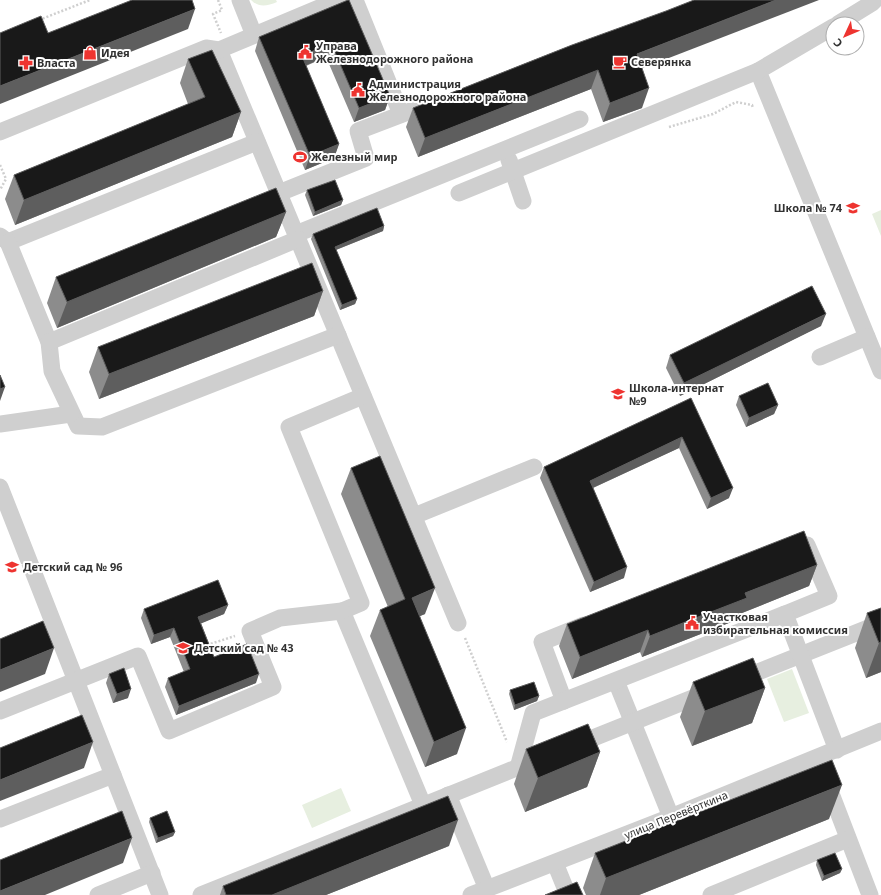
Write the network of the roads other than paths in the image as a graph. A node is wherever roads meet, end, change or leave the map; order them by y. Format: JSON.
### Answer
{"nodes":[{"id":1,"x":240,"y":0,"type":"edge"},
{"id":2,"x":355,"y":0,"type":"edge"},
{"id":3,"x":872,"y":1,"type":"edge"},
{"id":4,"x":326,"y":2,"type":"edge"},
{"id":5,"x":850,"y":16,"type":"edge"},
{"id":6,"x":825,"y":32,"type":"edge"},
{"id":7,"x":254,"y":35,"type":"junction"},
{"id":8,"x":223,"y":48,"type":"junction"},
{"id":9,"x":758,"y":72,"type":"junction"},
{"id":10,"x":446,"y":97,"type":"edge"},
{"id":11,"x":401,"y":114,"type":"junction"},
{"id":12,"x":580,"y":119,"type":"dead end"},
{"id":13,"x":0,"y":132,"type":"edge"},
{"id":14,"x":257,"y":142,"type":"junction"},
{"id":15,"x":505,"y":150,"type":"junction"},
{"id":16,"x":513,"y":171,"type":"junction"},
{"id":17,"x":459,"y":193,"type":"dead end"},
{"id":18,"x":279,"y":194,"type":"junction"},
{"id":19,"x":524,"y":201,"type":"dead end"},
{"id":20,"x":297,"y":237,"type":"junction"},
{"id":21,"x":4,"y":239,"type":"edge"},
{"id":22,"x":338,"y":336,"type":"junction"},
{"id":23,"x":867,"y":337,"type":"junction"},
{"id":24,"x":50,"y":342,"type":"junction"},
{"id":25,"x":820,"y":358,"type":"dead end"},
{"id":26,"x":881,"y":370,"type":"edge"},
{"id":27,"x":363,"y":396,"type":"junction"},
{"id":28,"x":71,"y":414,"type":"junction"},
{"id":29,"x":0,"y":424,"type":"edge"},
{"id":30,"x":534,"y":467,"type":"dead end"},
{"id":31,"x":0,"y":487,"type":"edge"},
{"id":32,"x":414,"y":516,"type":"junction"},
{"id":33,"x":788,"y":541,"type":"edge"},
{"id":34,"x":342,"y":611,"type":"junction"},
{"id":35,"x":785,"y":614,"type":"junction"},
{"id":36,"x":600,"y":618,"type":"edge"},
{"id":37,"x":458,"y":622,"type":"road end"},
{"id":38,"x":881,"y":623,"type":"edge"},
{"id":39,"x":800,"y":655,"type":"junction"},
{"id":40,"x":76,"y":681,"type":"junction"},
{"id":41,"x":616,"y":681,"type":"junction"},
{"id":42,"x":564,"y":701,"type":"junction"},
{"id":43,"x":0,"y":711,"type":"edge"},
{"id":44,"x":632,"y":722,"type":"junction"},
{"id":45,"x":881,"y":731,"type":"edge"},
{"id":46,"x":837,"y":750,"type":"junction"},
{"id":47,"x":817,"y":758,"type":"junction"},
{"id":48,"x":518,"y":768,"type":"junction"},
{"id":49,"x":113,"y":775,"type":"junction"},
{"id":50,"x":448,"y":795,"type":"junction"},
{"id":51,"x":423,"y":805,"type":"junction"},
{"id":52,"x":671,"y":817,"type":"junction"},
{"id":53,"x":0,"y":819,"type":"edge"},
{"id":54,"x":848,"y":839,"type":"junction"},
{"id":55,"x":555,"y":863,"type":"junction"},
{"id":56,"x":152,"y":873,"type":"junction"},
{"id":57,"x":487,"y":889,"type":"junction"},
{"id":58,"x":98,"y":895,"type":"edge"},
{"id":59,"x":160,"y":895,"type":"edge"},
{"id":60,"x":201,"y":895,"type":"edge"},
{"id":61,"x":471,"y":895,"type":"edge"},
{"id":62,"x":568,"y":895,"type":"edge"},
{"id":63,"x":711,"y":895,"type":"edge"},
{"id":64,"x":870,"y":895,"type":"edge"}],
"edges":[{"from":1,"to":7,"type":"street"},
{"from":2,"to":11,"type":"street"},
{"from":3,"to":5,"type":"street"},
{"from":4,"to":7,"type":"street"},
{"from":6,"to":9,"type":"street"},
{"from":7,"to":8,"type":"street"},
{"from":8,"to":13,"type":"street"},
{"from":8,"to":14,"type":"street"},
{"from":9,"to":16,"type":"street"},
{"from":9,"to":23,"type":"street"},
{"from":10,"to":11,"type":"street"},
{"from":11,"to":18,"type":"street"},
{"from":12,"to":15,"type":"street"},
{"from":14,"to":18,"type":"street"},
{"from":14,"to":21,"type":"street"},
{"from":15,"to":16,"type":"street"},
{"from":15,"to":20,"type":"street"},
{"from":16,"to":17,"type":"street"},
{"from":16,"to":19,"type":"street"},
{"from":18,"to":20,"type":"street"},
{"from":20,"to":22,"type":"street"},
{"from":20,"to":24,"type":"street"},
{"from":21,"to":24,"type":"street"},
{"from":22,"to":27,"type":"street"},
{"from":22,"to":28,"type":"street"},
{"from":23,"to":25,"type":"street"},
{"from":23,"to":26,"type":"street"},
{"from":24,"to":28,"type":"street"},
{"from":27,"to":32,"type":"street"},
{"from":27,"to":34,"type":"street"},
{"from":28,"to":29,"type":"street"},
{"from":30,"to":32,"type":"street"},
{"from":31,"to":40,"type":"street"},
{"from":32,"to":37,"type":"street"},
{"from":33,"to":35,"type":"street"},
{"from":34,"to":40,"type":"street"},
{"from":34,"to":51,"type":"street"},
{"from":35,"to":39,"type":"street"},
{"from":35,"to":41,"type":"street"},
{"from":36,"to":42,"type":"street"},
{"from":38,"to":39,"type":"street"},
{"from":39,"to":44,"type":"street"},
{"from":39,"to":46,"type":"street"},
{"from":40,"to":43,"type":"street"},
{"from":40,"to":49,"type":"street"},
{"from":41,"to":42,"type":"street"},
{"from":41,"to":44,"type":"street"},
{"from":42,"to":48,"type":"street"},
{"from":44,"to":48,"type":"street"},
{"from":44,"to":52,"type":"street"},
{"from":45,"to":46,"type":"street","name":"улица Перевёрткина"},
{"from":46,"to":47,"type":"street","name":"улица Перевёрткина"},
{"from":47,"to":52,"type":"street","name":"улица Перевёрткина"},
{"from":47,"to":54,"type":"street"},
{"from":48,"to":50,"type":"street"},
{"from":49,"to":53,"type":"street"},
{"from":49,"to":56,"type":"street"},
{"from":50,"to":51,"type":"street"},
{"from":50,"to":57,"type":"street"},
{"from":51,"to":60,"type":"street"},
{"from":52,"to":55,"type":"street","name":"улица Перевёрткина"},
{"from":54,"to":63,"type":"street"},
{"from":54,"to":64,"type":"street"},
{"from":55,"to":57,"type":"street","name":"улица Перевёрткина"},
{"from":55,"to":62,"type":"street"},
{"from":56,"to":58,"type":"street"},
{"from":56,"to":59,"type":"street"},
{"from":57,"to":61,"type":"street","name":"улица Перевёрткина"}]}
